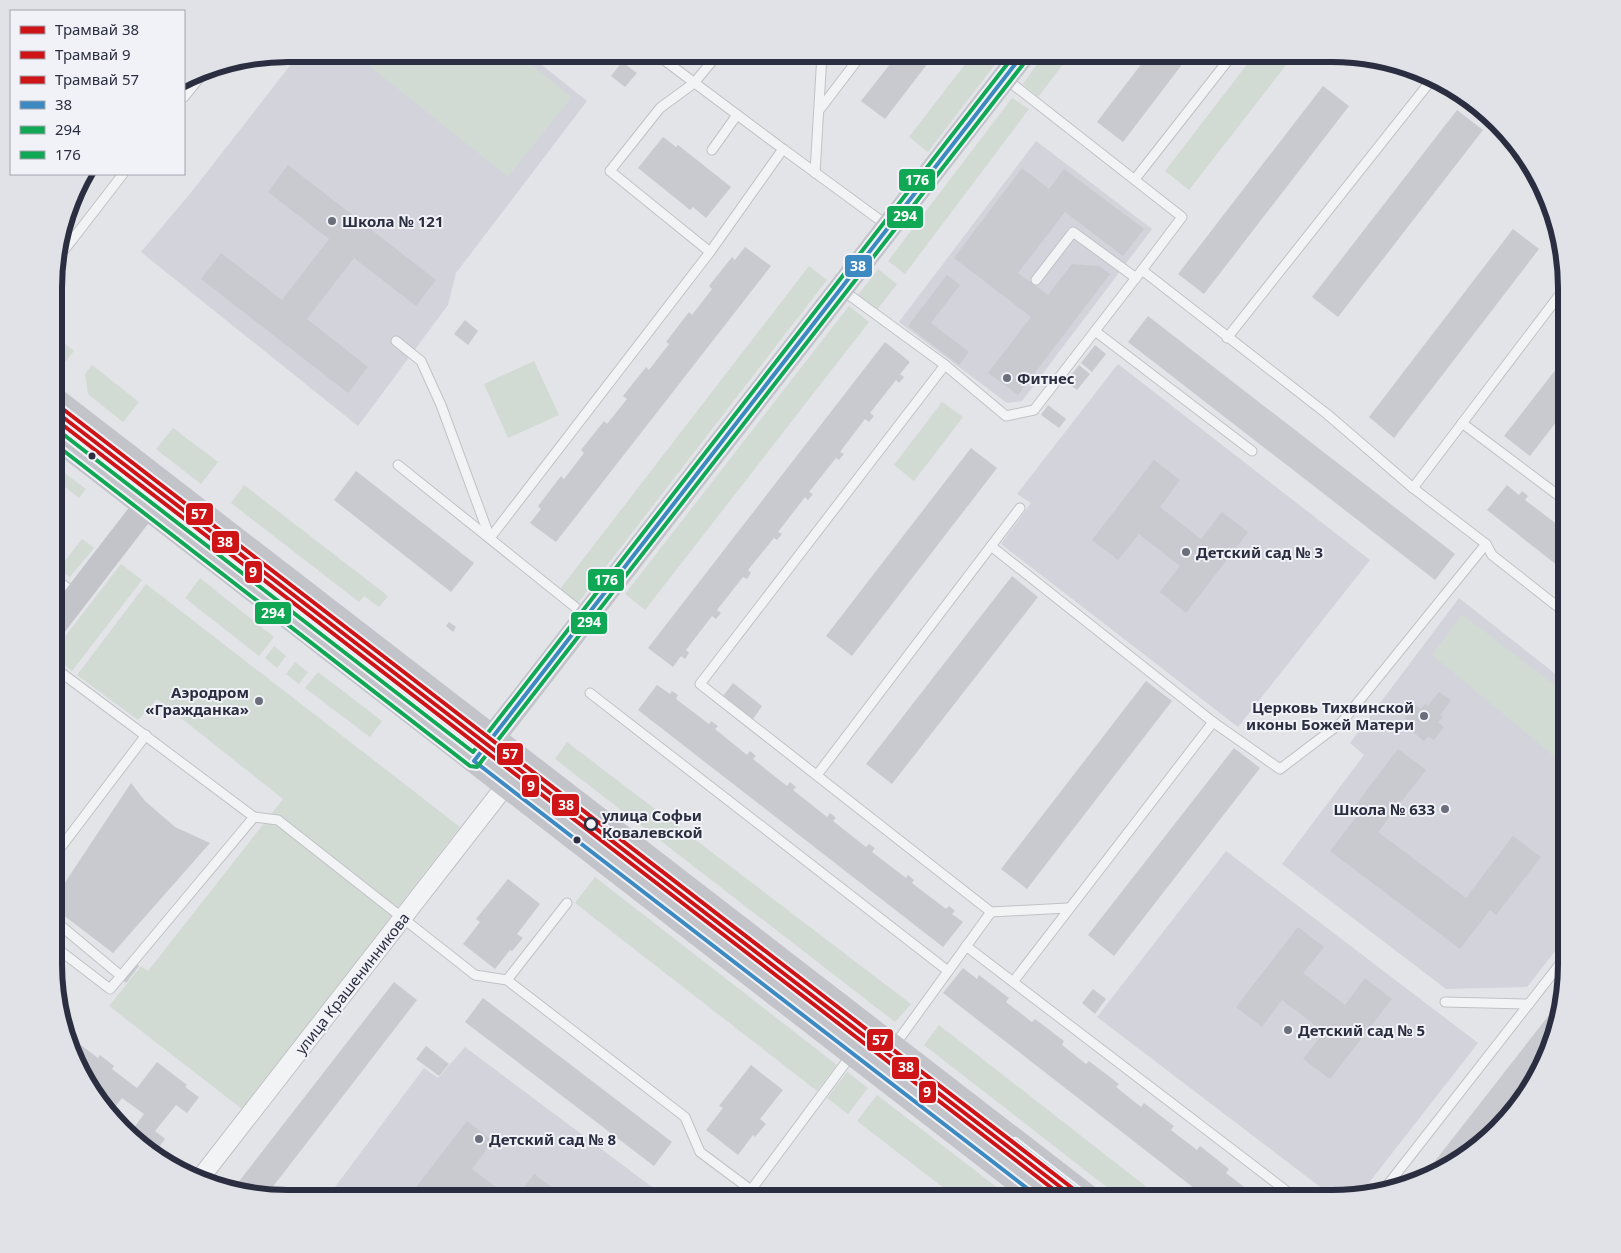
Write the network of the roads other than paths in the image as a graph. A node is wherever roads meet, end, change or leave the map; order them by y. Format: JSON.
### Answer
{"nodes":[{"id":1,"x":666,"y":62,"type":"edge"},
{"id":2,"x":712,"y":62,"type":"edge"},
{"id":3,"x":822,"y":62,"type":"edge"},
{"id":4,"x":856,"y":62,"type":"edge"},
{"id":5,"x":1017,"y":62,"type":"edge"},
{"id":6,"x":1227,"y":62,"type":"edge"},
{"id":7,"x":1004,"y":78,"type":"junction"},
{"id":8,"x":196,"y":83,"type":"edge"},
{"id":9,"x":694,"y":84,"type":"junction"},
{"id":10,"x":1428,"y":84,"type":"edge"},
{"id":11,"x":185,"y":97,"type":"edge"},
{"id":12,"x":820,"y":109,"type":"junction"},
{"id":13,"x":737,"y":115,"type":"junction"},
{"id":14,"x":784,"y":149,"type":"junction"},
{"id":15,"x":712,"y":150,"type":"dead end"},
{"id":16,"x":815,"y":172,"type":"junction"},
{"id":17,"x":122,"y":175,"type":"edge"},
{"id":18,"x":1135,"y":179,"type":"junction"},
{"id":19,"x":889,"y":226,"type":"junction"},
{"id":20,"x":68,"y":237,"type":"edge"},
{"id":21,"x":72,"y":240,"type":"junction"},
{"id":22,"x":66,"y":247,"type":"edge"},
{"id":23,"x":710,"y":252,"type":"junction"},
{"id":24,"x":1142,"y":270,"type":"junction"},
{"id":25,"x":1136,"y":278,"type":"junction"},
{"id":26,"x":1036,"y":280,"type":"dead end"},
{"id":27,"x":841,"y":289,"type":"junction"},
{"id":28,"x":1558,"y":297,"type":"edge"},
{"id":29,"x":1095,"y":331,"type":"junction"},
{"id":30,"x":1227,"y":338,"type":"junction"},
{"id":31,"x":396,"y":341,"type":"dead end"},
{"id":32,"x":945,"y":365,"type":"junction"},
{"id":33,"x":62,"y":405,"type":"edge"},
{"id":34,"x":1462,"y":423,"type":"junction"},
{"id":35,"x":62,"y":441,"type":"edge"},
{"id":36,"x":1252,"y":451,"type":"dead end"},
{"id":37,"x":398,"y":465,"type":"dead end"},
{"id":38,"x":164,"y":483,"type":"junction"},
{"id":39,"x":1413,"y":488,"type":"junction"},
{"id":40,"x":1558,"y":495,"type":"edge"},
{"id":41,"x":146,"y":506,"type":"junction"},
{"id":42,"x":1020,"y":508,"type":"dead end"},
{"id":43,"x":490,"y":538,"type":"junction"},
{"id":44,"x":1486,"y":544,"type":"junction"},
{"id":45,"x":991,"y":546,"type":"junction"},
{"id":46,"x":62,"y":584,"type":"edge"},
{"id":47,"x":77,"y":596,"type":"junction"},
{"id":48,"x":1558,"y":607,"type":"edge"},
{"id":49,"x":62,"y":615,"type":"edge"},
{"id":50,"x":587,"y":617,"type":"junction"},
{"id":51,"x":62,"y":673,"type":"edge"},
{"id":52,"x":590,"y":693,"type":"dead end"},
{"id":53,"x":1212,"y":722,"type":"junction"},
{"id":54,"x":146,"y":735,"type":"junction"},
{"id":55,"x":493,"y":738,"type":"junction"},
{"id":56,"x":474,"y":761,"type":"junction"},
{"id":57,"x":817,"y":775,"type":"junction"},
{"id":58,"x":506,"y":785,"type":"junction"},
{"id":59,"x":254,"y":816,"type":"junction"},
{"id":60,"x":62,"y":845,"type":"edge"},
{"id":61,"x":567,"y":903,"type":"dead end"},
{"id":62,"x":1068,"y":908,"type":"junction"},
{"id":63,"x":991,"y":912,"type":"junction"},
{"id":64,"x":402,"y":919,"type":"junction"},
{"id":65,"x":62,"y":927,"type":"edge"},
{"id":66,"x":966,"y":946,"type":"junction"},
{"id":67,"x":62,"y":952,"type":"edge"},
{"id":68,"x":1558,"y":967,"type":"edge"},
{"id":69,"x":948,"y":971,"type":"junction"},
{"id":70,"x":121,"y":976,"type":"junction"},
{"id":71,"x":507,"y":980,"type":"junction"},
{"id":72,"x":1013,"y":982,"type":"junction"},
{"id":73,"x":1445,"y":1002,"type":"dead end"},
{"id":74,"x":1529,"y":1004,"type":"junction"},
{"id":75,"x":893,"y":1046,"type":"junction"},
{"id":76,"x":852,"y":1054,"type":"junction"},
{"id":77,"x":204,"y":1174,"type":"edge"},
{"id":78,"x":1389,"y":1183,"type":"edge"},
{"id":79,"x":751,"y":1190,"type":"joint"},
{"id":80,"x":1029,"y":1190,"type":"edge"},
{"id":81,"x":1078,"y":1190,"type":"edge"},
{"id":82,"x":1285,"y":1190,"type":"edge"}],
"edges":[{"from":1,"to":9,"type":"lane"},
{"from":2,"to":9,"type":"lane"},
{"from":3,"to":12,"type":"lane"},
{"from":4,"to":12,"type":"lane"},
{"from":5,"to":7,"type":"main road"},
{"from":6,"to":18,"type":"lane"},
{"from":7,"to":18,"type":"lane"},
{"from":7,"to":19,"type":"main road"},
{"from":8,"to":11,"type":"lane"},
{"from":9,"to":13,"type":"lane"},
{"from":9,"to":23,"type":"lane"},
{"from":10,"to":30,"type":"lane"},
{"from":12,"to":16,"type":"lane"},
{"from":13,"to":14,"type":"lane"},
{"from":13,"to":15,"type":"lane"},
{"from":14,"to":16,"type":"lane"},
{"from":14,"to":23,"type":"lane"},
{"from":16,"to":19,"type":"lane"},
{"from":17,"to":21,"type":"lane"},
{"from":18,"to":24,"type":"lane"},
{"from":19,"to":27,"type":"main road"},
{"from":20,"to":21,"type":"lane"},
{"from":21,"to":22,"type":"lane"},
{"from":23,"to":43,"type":"lane"},
{"from":24,"to":25,"type":"lane"},
{"from":24,"to":30,"type":"lane"},
{"from":25,"to":26,"type":"lane"},
{"from":25,"to":29,"type":"lane"},
{"from":27,"to":32,"type":"lane"},
{"from":27,"to":50,"type":"main road"},
{"from":28,"to":34,"type":"lane"},
{"from":29,"to":32,"type":"lane"},
{"from":29,"to":36,"type":"lane"},
{"from":30,"to":39,"type":"lane"},
{"from":31,"to":43,"type":"lane"},
{"from":32,"to":57,"type":"lane"},
{"from":33,"to":38,"type":"main road"},
{"from":34,"to":39,"type":"lane"},
{"from":34,"to":40,"type":"lane"},
{"from":35,"to":41,"type":"main road"},
{"from":37,"to":43,"type":"lane"},
{"from":38,"to":41,"type":"main road"},
{"from":38,"to":55,"type":"main road"},
{"from":39,"to":44,"type":"lane"},
{"from":41,"to":47,"type":"main road"},
{"from":41,"to":56,"type":"main road"},
{"from":42,"to":45,"type":"lane"},
{"from":43,"to":50,"type":"lane"},
{"from":44,"to":48,"type":"lane"},
{"from":44,"to":53,"type":"lane"},
{"from":45,"to":53,"type":"lane"},
{"from":45,"to":57,"type":"lane"},
{"from":46,"to":47,"type":"lane"},
{"from":47,"to":49,"type":"main road"},
{"from":50,"to":55,"type":"main road"},
{"from":51,"to":54,"type":"lane"},
{"from":52,"to":69,"type":"lane"},
{"from":53,"to":62,"type":"lane"},
{"from":54,"to":59,"type":"lane"},
{"from":54,"to":60,"type":"lane"},
{"from":55,"to":56,"type":"main road"},
{"from":55,"to":75,"type":"main road"},
{"from":56,"to":58,"type":"main road"},
{"from":57,"to":63,"type":"lane"},
{"from":58,"to":64,"type":"street","name":"улица Крашенинникова"},
{"from":58,"to":76,"type":"main road"},
{"from":59,"to":64,"type":"lane"},
{"from":59,"to":70,"type":"lane"},
{"from":61,"to":71,"type":"lane"},
{"from":62,"to":63,"type":"lane"},
{"from":62,"to":72,"type":"lane"},
{"from":63,"to":66,"type":"lane"},
{"from":64,"to":71,"type":"lane"},
{"from":64,"to":77,"type":"street","name":"улица Крашенинникова"},
{"from":65,"to":70,"type":"lane"},
{"from":66,"to":69,"type":"lane"},
{"from":66,"to":72,"type":"lane"},
{"from":67,"to":70,"type":"lane"},
{"from":68,"to":74,"type":"lane"},
{"from":69,"to":75,"type":"lane"},
{"from":71,"to":79,"type":"lane"},
{"from":72,"to":82,"type":"lane"},
{"from":73,"to":74,"type":"lane"},
{"from":74,"to":78,"type":"lane"},
{"from":75,"to":81,"type":"main road"},
{"from":76,"to":79,"type":"lane"},
{"from":76,"to":80,"type":"main road"}]}
